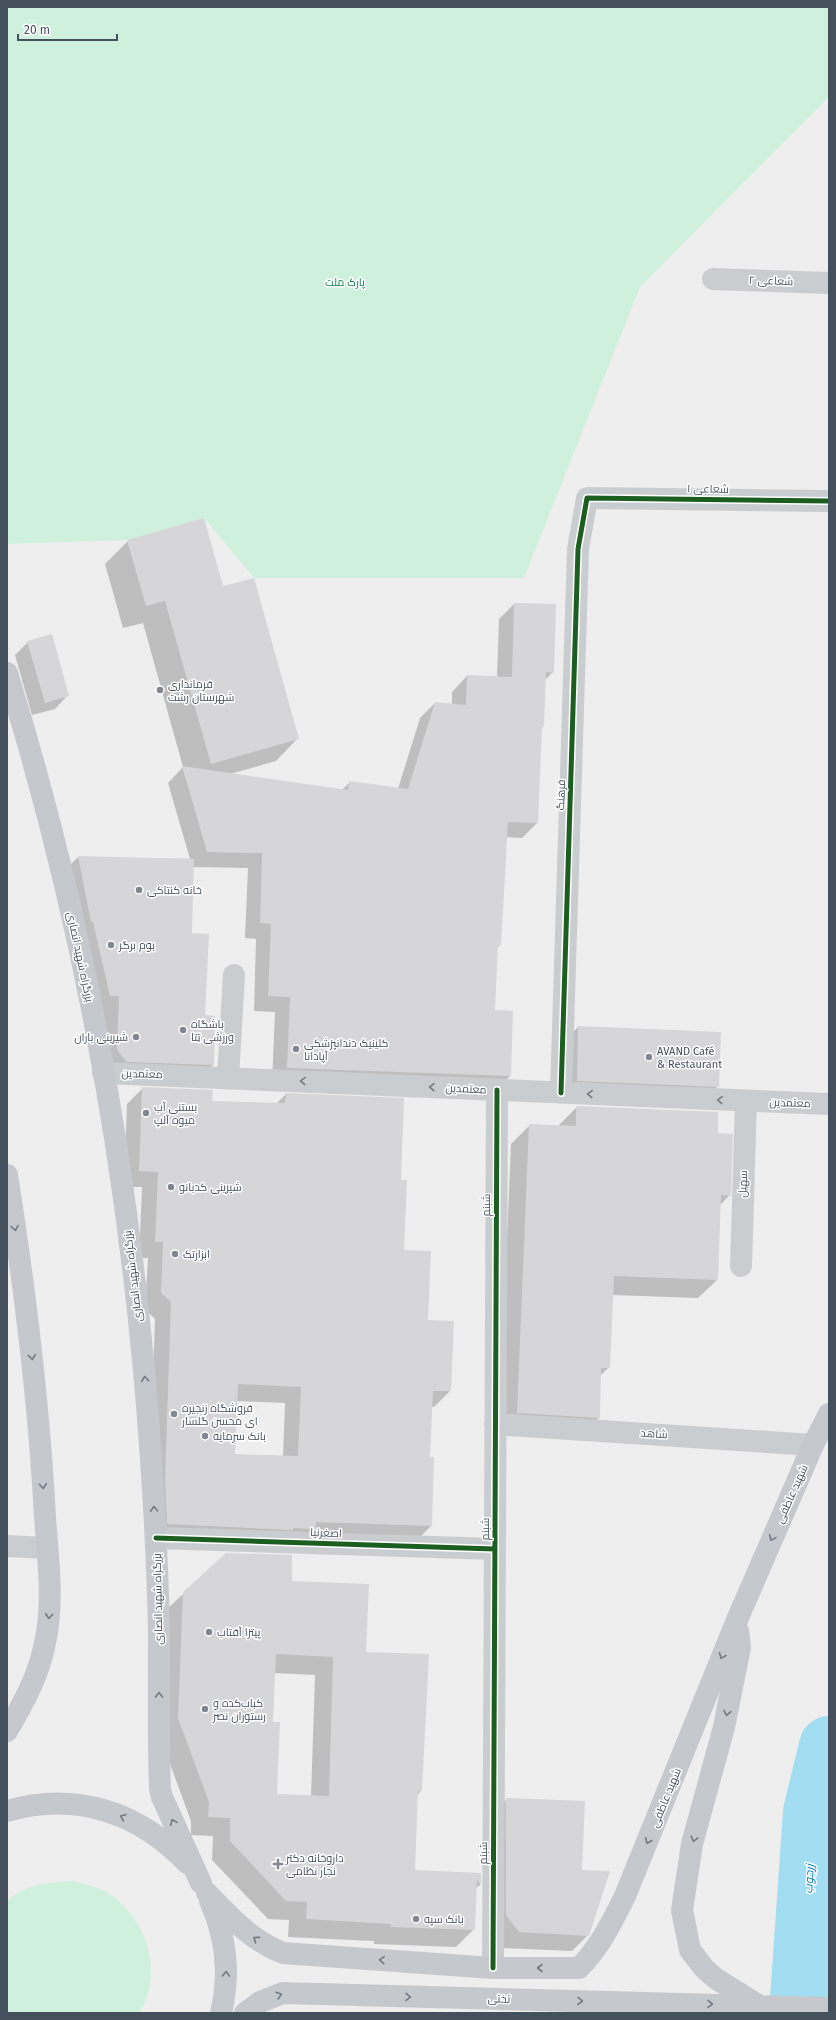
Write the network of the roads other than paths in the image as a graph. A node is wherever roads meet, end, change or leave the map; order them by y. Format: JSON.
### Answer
{"nodes":[{"id":1,"x":713,"y":279,"type":"dead end"},
{"id":2,"x":829,"y":283,"type":"edge"},
{"id":3,"x":587,"y":498,"type":"joint"},
{"id":4,"x":829,"y":501,"type":"edge"},
{"id":5,"x":7,"y":673,"type":"edge"},
{"id":6,"x":234,"y":975,"type":"dead end"},
{"id":7,"x":103,"y":1073,"type":"junction"},
{"id":8,"x":228,"y":1078,"type":"junction"},
{"id":9,"x":496,"y":1090,"type":"junction"},
{"id":10,"x":561,"y":1093,"type":"junction"},
{"id":11,"x":746,"y":1101,"type":"junction"},
{"id":12,"x":829,"y":1104,"type":"edge"},
{"id":13,"x":7,"y":1176,"type":"edge"},
{"id":14,"x":741,"y":1266,"type":"dead end"},
{"id":15,"x":829,"y":1414,"type":"edge"},
{"id":16,"x":495,"y":1424,"type":"junction"},
{"id":17,"x":813,"y":1445,"type":"junction"},
{"id":18,"x":156,"y":1538,"type":"junction"},
{"id":19,"x":7,"y":1546,"type":"edge"},
{"id":20,"x":47,"y":1548,"type":"junction"},
{"id":21,"x":495,"y":1549,"type":"junction"},
{"id":22,"x":737,"y":1620,"type":"junction"},
{"id":23,"x":7,"y":1731,"type":"edge"},
{"id":24,"x":7,"y":1812,"type":"edge"},
{"id":25,"x":204,"y":1888,"type":"junction"},
{"id":26,"x":703,"y":1967,"type":"joint"},
{"id":27,"x":493,"y":1968,"type":"junction"},
{"id":28,"x":758,"y":2005,"type":"junction"},
{"id":29,"x":550,"y":2007,"type":"edge"},
{"id":30,"x":604,"y":2007,"type":"edge"},
{"id":31,"x":829,"y":2008,"type":"edge"},
{"id":32,"x":221,"y":2013,"type":"edge"},
{"id":33,"x":245,"y":2013,"type":"edge"}],
"edges":[{"from":1,"to":2,"type":"street","name":"شعاعی ۲"},
{"from":3,"to":4,"type":"street","name":"شعاعی ۱"},
{"from":3,"to":10,"type":"street","name":"فرهنگ"},
{"from":5,"to":7,"type":"main road","name":"بزرگراه شهید انصاری"},
{"from":6,"to":8,"type":"street"},
{"from":7,"to":8,"type":"street","name":"معتمدین"},
{"from":18,"to":7,"type":"main road","name":"بزرگراه شهید انصاری","one_way":true},
{"from":9,"to":8,"type":"street","name":"معتمدین","one_way":true},
{"from":9,"to":10,"type":"street","name":"معتمدین"},
{"from":9,"to":16,"type":"street","name":"شبنم"},
{"from":11,"to":10,"type":"street","name":"معتمدین","one_way":true},
{"from":11,"to":12,"type":"street","name":"معتمدین"},
{"from":11,"to":14,"type":"street","name":"سهیل"},
{"from":13,"to":20,"type":"main road","one_way":true},
{"from":15,"to":17,"type":"main road","name":"شهید عاطفی"},
{"from":16,"to":17,"type":"street","name":"شاهد"},
{"from":16,"to":21,"type":"street","name":"شبنم"},
{"from":17,"to":22,"type":"main road","name":"شهید عاطفی","one_way":true},
{"from":18,"to":21,"type":"street","name":"اصغرنیا"},
{"from":25,"to":18,"type":"main road","name":"بزرگراه شهید انصاری","one_way":true},
{"from":19,"to":20,"type":"street"},
{"from":20,"to":23,"type":"main road","one_way":true},
{"from":21,"to":27,"type":"street","name":"شبنم"},
{"from":22,"to":26,"type":"main road","name":"شهید عاطفی","one_way":true},
{"from":22,"to":27,"type":"main road","name":"شهید عاطفی","one_way":true},
{"from":25,"to":24,"type":"main road","one_way":true},
{"from":27,"to":25,"type":"main road","one_way":true},
{"from":32,"to":25,"type":"main road","one_way":true},
{"from":26,"to":28,"type":"main road","name":"تختی"},
{"from":30,"to":28,"type":"main road","name":"تختی","one_way":true},
{"from":28,"to":31,"type":"main road","name":"تختی"},
{"from":29,"to":30,"type":"main road","name":"تختی","one_way":true},
{"from":33,"to":29,"type":"main road","name":"تختی","one_way":true}]}
